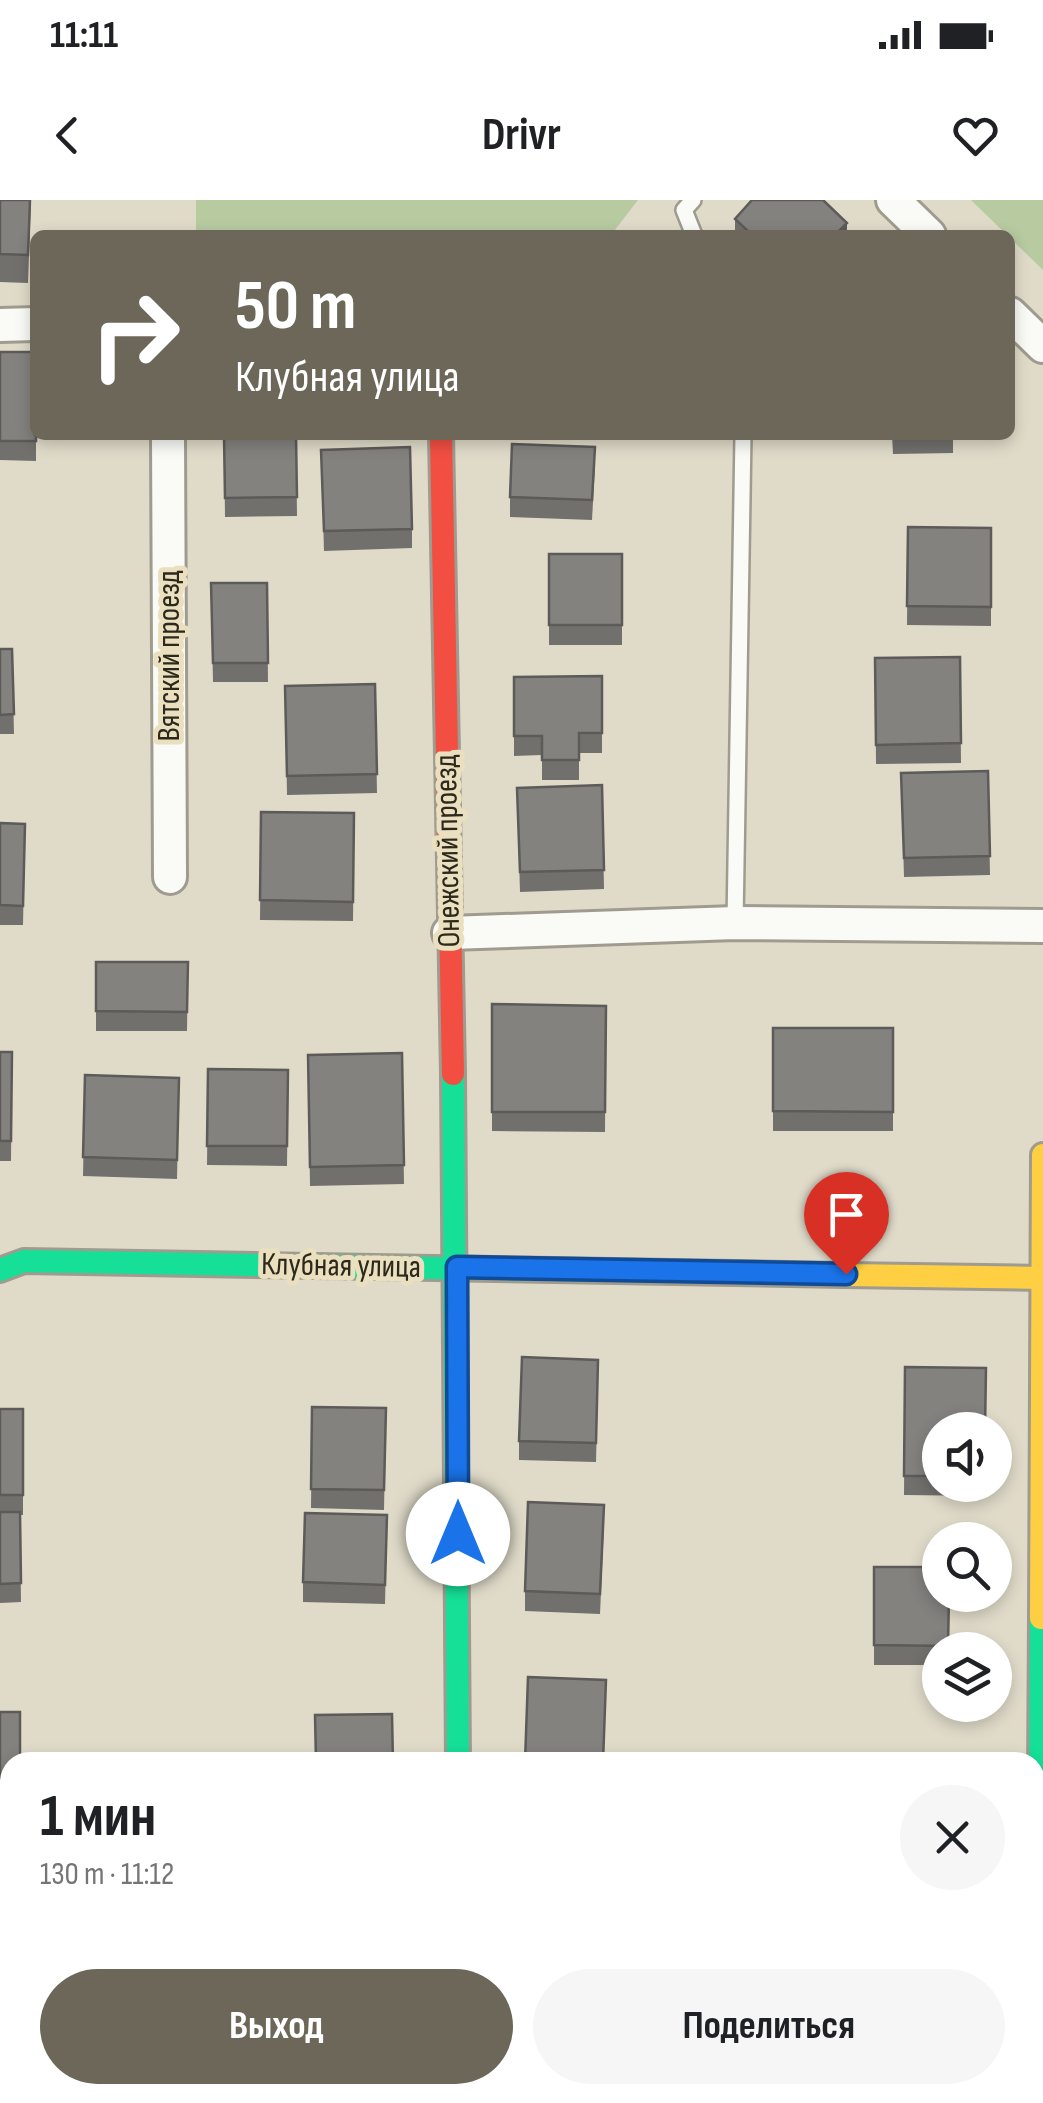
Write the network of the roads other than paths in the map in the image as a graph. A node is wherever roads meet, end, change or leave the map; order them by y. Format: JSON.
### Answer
{"nodes":[{"id":1,"x":693,"y":200,"type":"edge"},
{"id":2,"x":893,"y":200,"type":"edge"},
{"id":3,"x":692,"y":230,"type":"edge"},
{"id":4,"x":924,"y":230,"type":"edge"},
{"id":5,"x":1015,"y":319,"type":"edge"},
{"id":6,"x":30,"y":324,"type":"edge"},
{"id":7,"x":0,"y":325,"type":"edge"},
{"id":8,"x":1043,"y":346,"type":"edge"},
{"id":9,"x":168,"y":440,"type":"edge"},
{"id":10,"x":441,"y":440,"type":"edge"},
{"id":11,"x":743,"y":440,"type":"edge"},
{"id":12,"x":170,"y":877,"type":"dead end"},
{"id":13,"x":735,"y":924,"type":"junction"},
{"id":14,"x":1043,"y":926,"type":"edge"},
{"id":15,"x":449,"y":934,"type":"junction"},
{"id":16,"x":1043,"y":1155,"type":"edge"},
{"id":17,"x":457,"y":1267,"type":"junction"},
{"id":18,"x":0,"y":1270,"type":"edge"},
{"id":19,"x":1042,"y":1278,"type":"edge"},
{"id":20,"x":458,"y":1752,"type":"edge"},
{"id":21,"x":1040,"y":1752,"type":"edge"}],
"edges":[{"from":1,"to":3,"type":"lane"},
{"from":2,"to":4,"type":"street"},
{"from":5,"to":8,"type":"street"},
{"from":6,"to":7,"type":"street"},
{"from":9,"to":12,"type":"street","name":"Вятский проезд"},
{"from":10,"to":15,"type":"street","name":"Онежский проезд"},
{"from":11,"to":13,"type":"lane"},
{"from":13,"to":14,"type":"street"},
{"from":13,"to":15,"type":"street"},
{"from":15,"to":17,"type":"street","name":"Онежский проезд"},
{"from":16,"to":19,"type":"street"},
{"from":17,"to":18,"type":"street","name":"Клубная улица"},
{"from":17,"to":19,"type":"street","name":"Клубная улица"},
{"from":17,"to":20,"type":"street","name":"Онежский проезд"},
{"from":19,"to":21,"type":"street"}]}
